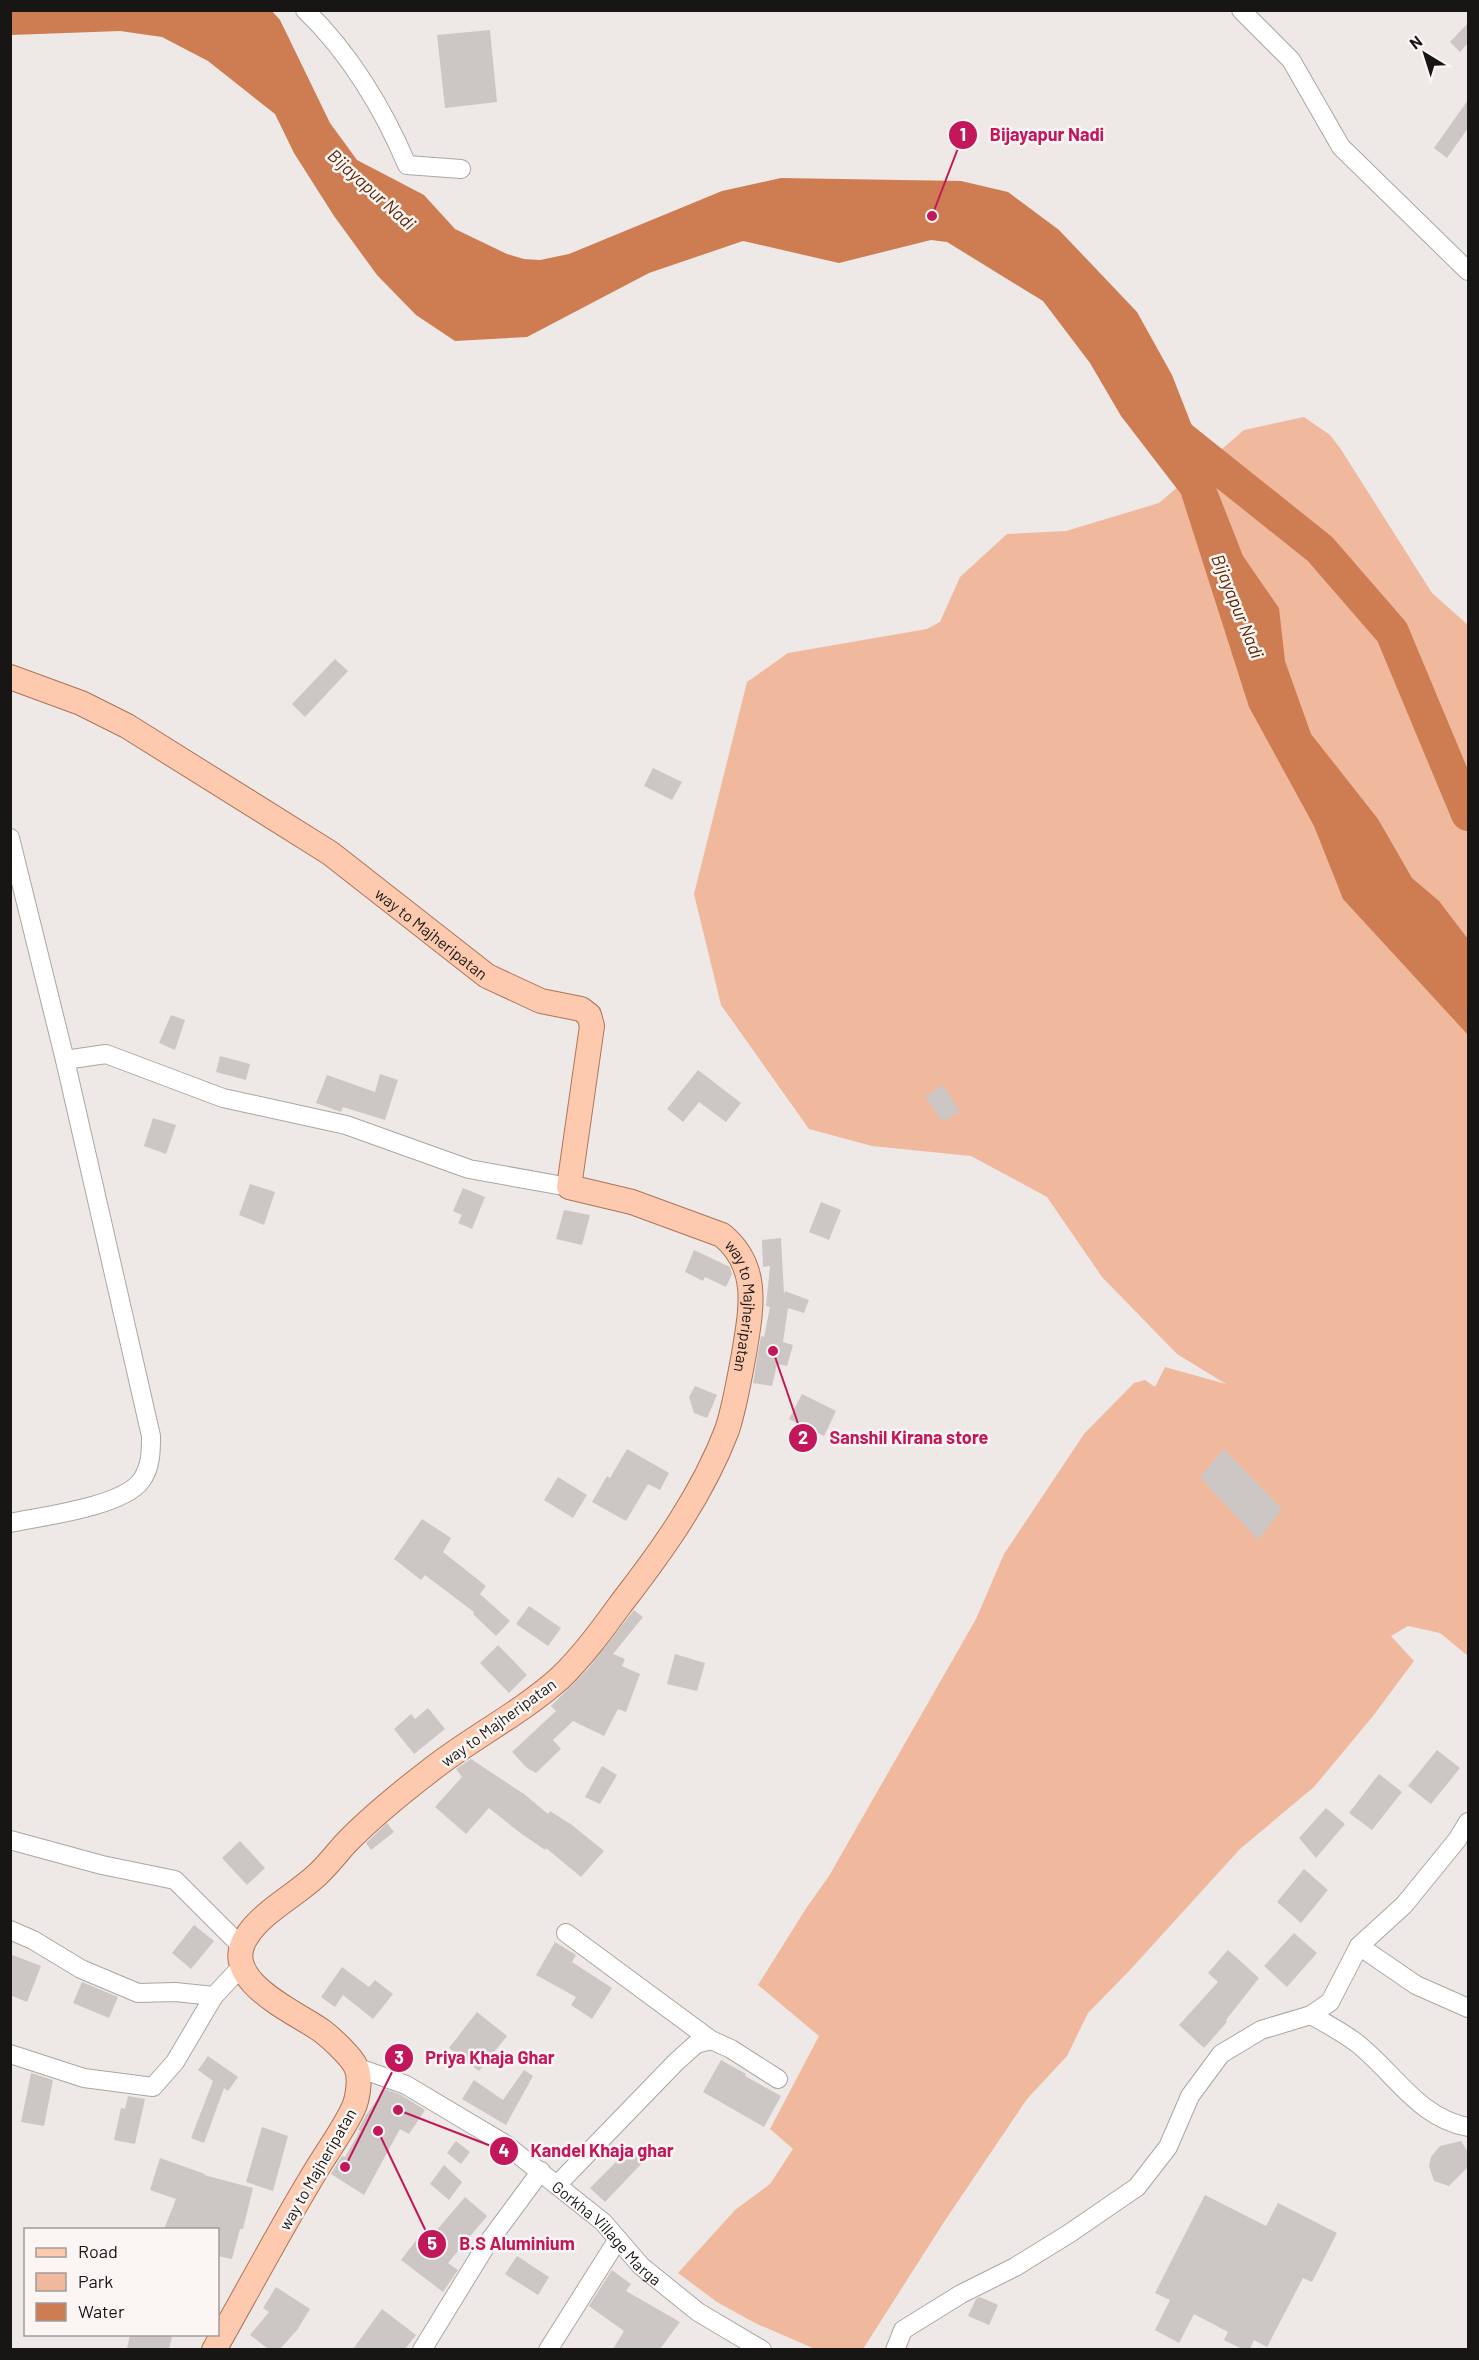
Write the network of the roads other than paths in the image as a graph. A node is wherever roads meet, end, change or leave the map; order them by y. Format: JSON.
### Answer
{"nodes":[{"id":1,"x":305,"y":10,"type":"edge"},
{"id":2,"x":1241,"y":10,"type":"edge"},
{"id":3,"x":461,"y":169,"type":"dead end"},
{"id":4,"x":1468,"y":271,"type":"edge"},
{"id":5,"x":10,"y":677,"type":"edge"},
{"id":6,"x":10,"y":838,"type":"edge"},
{"id":7,"x":65,"y":1060,"type":"junction"},
{"id":8,"x":569,"y":1187,"type":"junction"},
{"id":9,"x":10,"y":1523,"type":"edge"},
{"id":10,"x":1468,"y":1822,"type":"edge"},
{"id":11,"x":10,"y":1840,"type":"edge"},
{"id":12,"x":10,"y":1930,"type":"edge"},
{"id":13,"x":566,"y":1933,"type":"dead end"},
{"id":14,"x":1359,"y":1946,"type":"junction"},
{"id":15,"x":242,"y":1956,"type":"junction"},
{"id":16,"x":214,"y":1996,"type":"junction"},
{"id":17,"x":1468,"y":2008,"type":"edge"},
{"id":18,"x":1311,"y":2015,"type":"junction"},
{"id":19,"x":711,"y":2040,"type":"junction"},
{"id":20,"x":10,"y":2054,"type":"edge"},
{"id":21,"x":356,"y":2067,"type":"junction"},
{"id":22,"x":778,"y":2079,"type":"dead end"},
{"id":23,"x":1468,"y":2127,"type":"edge"},
{"id":24,"x":541,"y":2171,"type":"junction"},
{"id":25,"x":557,"y":2185,"type":"junction"},
{"id":26,"x":618,"y":2238,"type":"junction"},
{"id":27,"x":214,"y":2349,"type":"edge"},
{"id":28,"x":422,"y":2349,"type":"edge"},
{"id":29,"x":548,"y":2349,"type":"edge"},
{"id":30,"x":762,"y":2349,"type":"edge"},
{"id":31,"x":896,"y":2349,"type":"edge"}],
"edges":[{"from":1,"to":3,"type":"street"},
{"from":2,"to":4,"type":"street"},
{"from":5,"to":8,"type":"main road","name":"way to Majheripatan"},
{"from":6,"to":7,"type":"street"},
{"from":7,"to":8,"type":"street"},
{"from":7,"to":9,"type":"street"},
{"from":8,"to":15,"type":"main road","name":"way to Majheripatan"},
{"from":10,"to":14,"type":"street"},
{"from":11,"to":15,"type":"street"},
{"from":12,"to":16,"type":"street"},
{"from":13,"to":19,"type":"street"},
{"from":14,"to":17,"type":"street"},
{"from":14,"to":18,"type":"street"},
{"from":15,"to":16,"type":"street"},
{"from":15,"to":21,"type":"main road"},
{"from":16,"to":20,"type":"street"},
{"from":18,"to":23,"type":"street"},
{"from":18,"to":31,"type":"street"},
{"from":19,"to":22,"type":"street"},
{"from":19,"to":25,"type":"street"},
{"from":21,"to":24,"type":"street","name":"Gorkha Village Marga"},
{"from":21,"to":27,"type":"main road","name":"way to Majheripatan"},
{"from":24,"to":25,"type":"street","name":"Gorkha Village Marga"},
{"from":24,"to":28,"type":"street"},
{"from":25,"to":26,"type":"street","name":"Gorkha Village Marga"},
{"from":26,"to":29,"type":"street"},
{"from":26,"to":30,"type":"street","name":"Gorkha Village Marga"}]}
